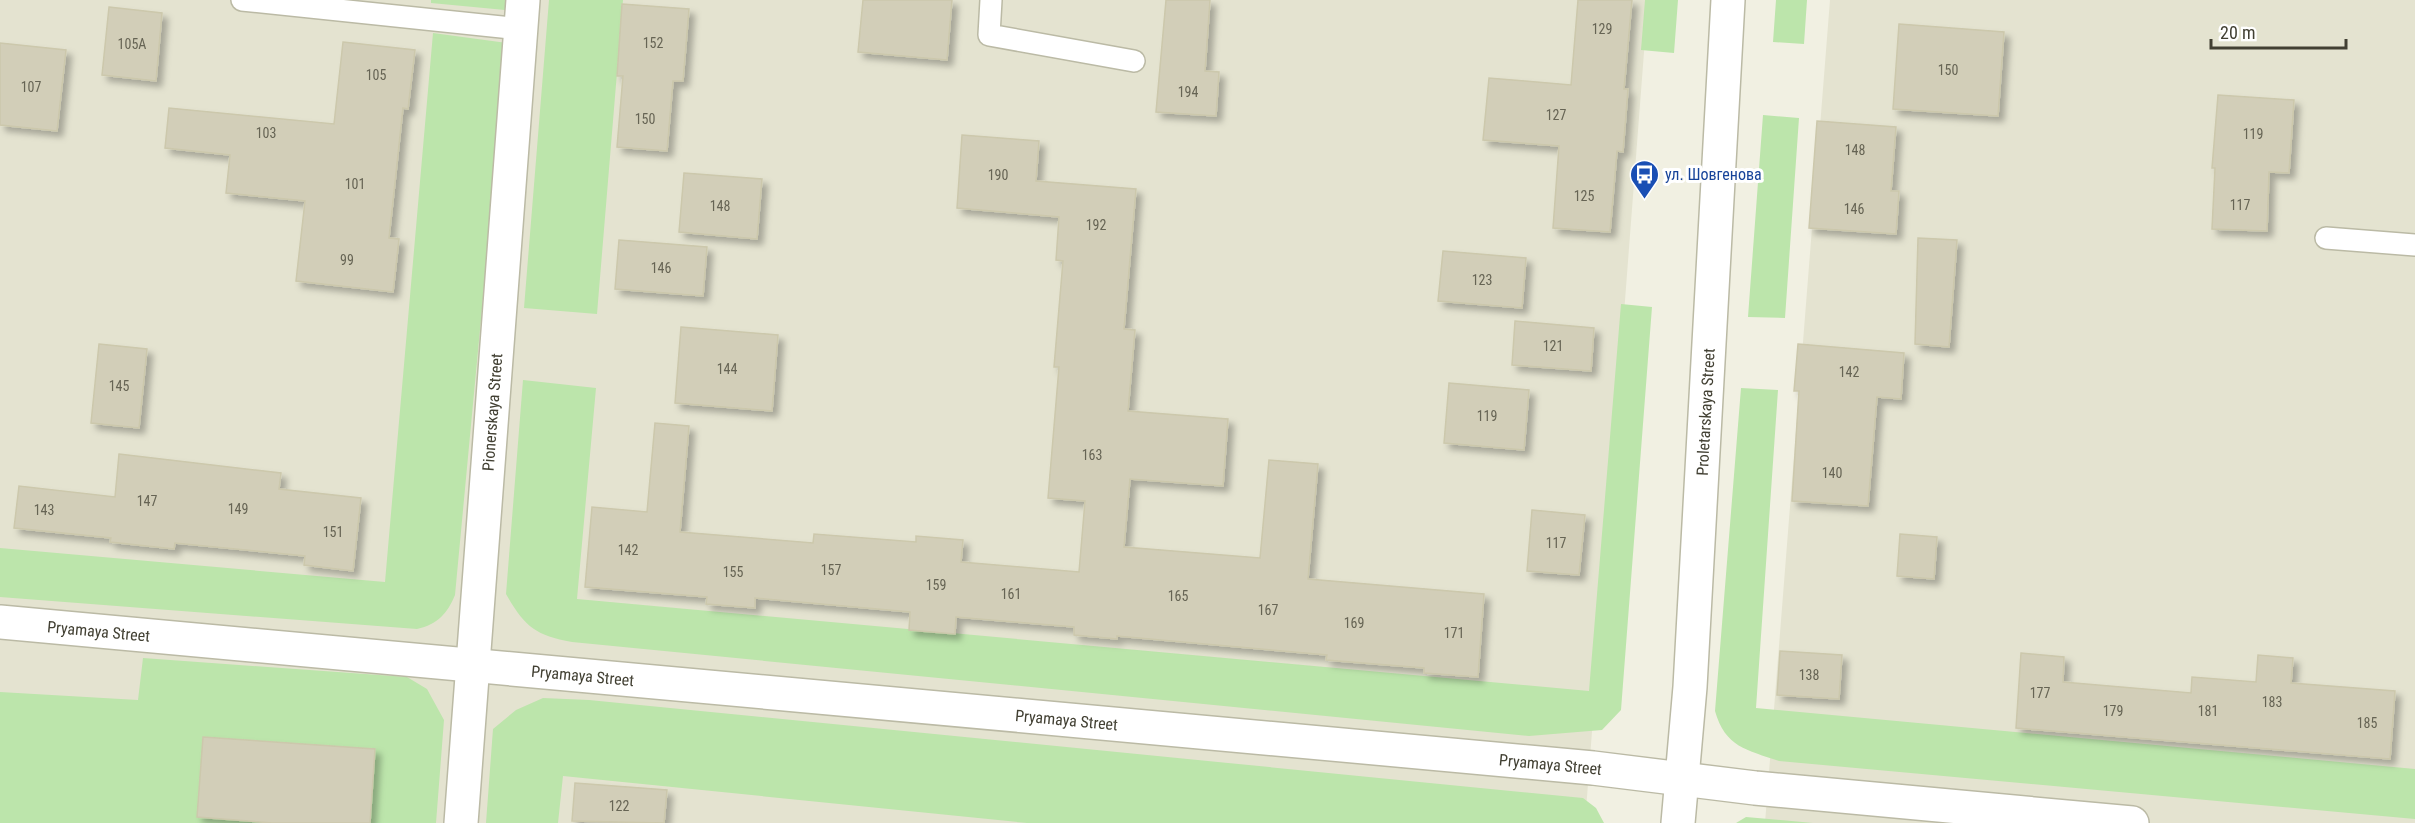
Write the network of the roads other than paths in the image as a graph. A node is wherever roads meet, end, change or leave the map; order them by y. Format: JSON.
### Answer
{"nodes":[{"id":1,"x":242,"y":0,"type":"edge"},
{"id":2,"x":992,"y":0,"type":"edge"},
{"id":3,"x":1728,"y":0,"type":"edge"},
{"id":4,"x":522,"y":14,"type":"edge"},
{"id":5,"x":1134,"y":61,"type":"dead end"},
{"id":6,"x":2326,"y":238,"type":"dead end"},
{"id":7,"x":2415,"y":245,"type":"edge"},
{"id":8,"x":0,"y":622,"type":"edge"},
{"id":9,"x":472,"y":665,"type":"junction"},
{"id":10,"x":1681,"y":777,"type":"junction"},
{"id":11,"x":460,"y":823,"type":"edge"},
{"id":12,"x":1678,"y":823,"type":"edge"},
{"id":13,"x":2132,"y":823,"type":"edge"}],
"edges":[{"from":1,"to":4,"type":"lane"},
{"from":2,"to":5,"type":"lane"},
{"from":3,"to":10,"type":"street","name":"Proletarskaya Street"},
{"from":4,"to":9,"type":"street","name":"Pionerskaya Street"},
{"from":6,"to":7,"type":"lane"},
{"from":8,"to":9,"type":"street","name":"Pryamaya Street"},
{"from":9,"to":10,"type":"street","name":"Pryamaya Street"},
{"from":9,"to":11,"type":"street","name":"Pionerskaya Street"},
{"from":10,"to":12,"type":"street","name":"Proletarskaya Street"},
{"from":10,"to":13,"type":"street","name":"Pryamaya Street"}]}
